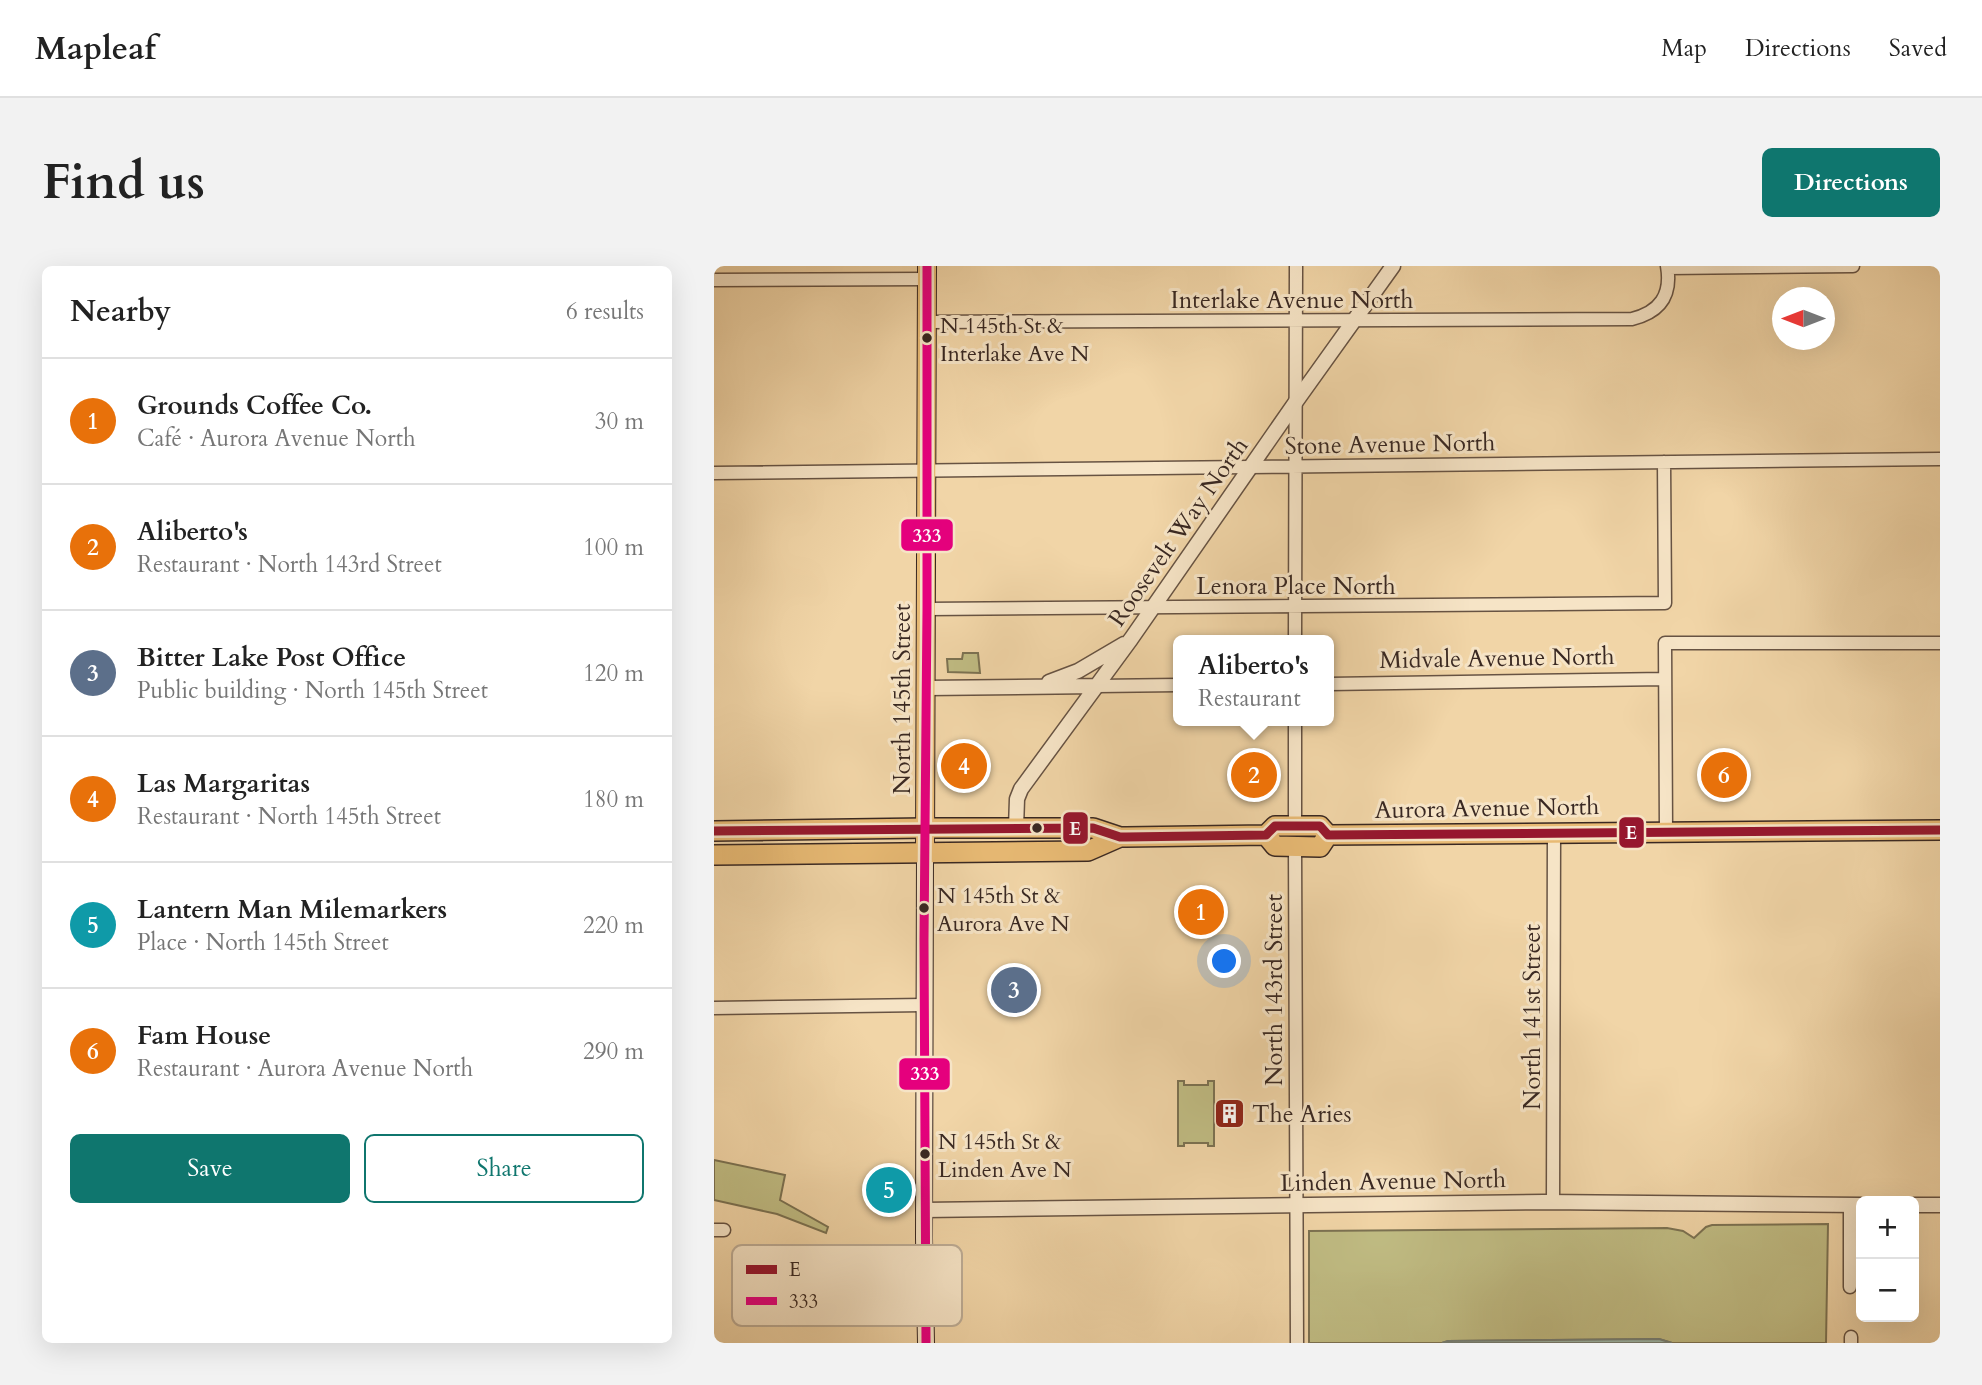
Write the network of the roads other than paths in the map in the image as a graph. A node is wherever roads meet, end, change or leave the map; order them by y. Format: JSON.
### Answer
{"nodes":[{"id":1,"x":1296,"y":266,"type":"edge"},
{"id":2,"x":1393,"y":266,"type":"edge"},
{"id":3,"x":1853,"y":266,"type":"edge"},
{"id":4,"x":1668,"y":267,"type":"edge"},
{"id":5,"x":927,"y":273,"type":"edge"},
{"id":6,"x":714,"y":280,"type":"edge"},
{"id":7,"x":1296,"y":321,"type":"junction"},
{"id":8,"x":1354,"y":321,"type":"junction"},
{"id":9,"x":927,"y":322,"type":"junction"},
{"id":10,"x":1296,"y":403,"type":"junction"},
{"id":11,"x":1940,"y":459,"type":"edge"},
{"id":12,"x":1664,"y":462,"type":"junction"},
{"id":13,"x":1295,"y":466,"type":"junction"},
{"id":14,"x":1252,"y":467,"type":"junction"},
{"id":15,"x":927,"y":470,"type":"junction"},
{"id":16,"x":714,"y":473,"type":"edge"},
{"id":17,"x":1153,"y":607,"type":"junction"},
{"id":18,"x":1295,"y":607,"type":"junction"},
{"id":19,"x":927,"y":610,"type":"junction"},
{"id":20,"x":1295,"y":635,"type":"edge"},
{"id":21,"x":1131,"y":639,"type":"junction"},
{"id":22,"x":1940,"y":643,"type":"edge"},
{"id":23,"x":1665,"y":678,"type":"junction"},
{"id":24,"x":1334,"y":684,"type":"edge"},
{"id":25,"x":1173,"y":685,"type":"edge"},
{"id":26,"x":1097,"y":686,"type":"junction"},
{"id":27,"x":1036,"y":687,"type":"junction"},
{"id":28,"x":926,"y":688,"type":"junction"},
{"id":29,"x":1295,"y":726,"type":"edge"},
{"id":30,"x":1295,"y":826,"type":"junction"},
{"id":31,"x":925,"y":828,"type":"junction"},
{"id":32,"x":1016,"y":828,"type":"junction"},
{"id":33,"x":1940,"y":830,"type":"edge"},
{"id":34,"x":714,"y":831,"type":"edge"},
{"id":35,"x":1665,"y":831,"type":"junction"},
{"id":36,"x":1554,"y":832,"type":"junction"},
{"id":37,"x":1266,"y":835,"type":"junction"},
{"id":38,"x":1328,"y":835,"type":"junction"},
{"id":39,"x":1120,"y":837,"type":"junction"},
{"id":40,"x":1295,"y":847,"type":"junction"},
{"id":41,"x":925,"y":852,"type":"junction"},
{"id":42,"x":714,"y":855,"type":"edge"},
{"id":43,"x":924,"y":1005,"type":"junction"},
{"id":44,"x":714,"y":1008,"type":"edge"},
{"id":45,"x":1553,"y":1202,"type":"junction"},
{"id":46,"x":1296,"y":1205,"type":"junction"},
{"id":47,"x":1855,"y":1205,"type":"edge"},
{"id":48,"x":1919,"y":1205,"type":"edge"},
{"id":49,"x":1940,"y":1205,"type":"edge"},
{"id":50,"x":924,"y":1210,"type":"junction"},
{"id":51,"x":925,"y":1245,"type":"edge"},
{"id":52,"x":1850,"y":1287,"type":"dead end"},
{"id":53,"x":1297,"y":1343,"type":"edge"}],
"edges":[{"from":1,"to":7,"type":"street"},
{"from":2,"to":8,"type":"street","name":"Roosevelt Way North"},
{"from":3,"to":4,"type":"street"},
{"from":4,"to":8,"type":"street","name":"Interlake Avenue North"},
{"from":5,"to":6,"type":"street"},
{"from":5,"to":9,"type":"main road","name":"North 145th Street"},
{"from":7,"to":8,"type":"street","name":"Interlake Avenue North"},
{"from":7,"to":9,"type":"street","name":"Interlake Avenue North"},
{"from":7,"to":10,"type":"street"},
{"from":8,"to":10,"type":"street","name":"Roosevelt Way North"},
{"from":9,"to":15,"type":"main road","name":"North 145th Street"},
{"from":10,"to":13,"type":"street"},
{"from":10,"to":14,"type":"street","name":"Roosevelt Way North"},
{"from":11,"to":12,"type":"street","name":"Stone Avenue North"},
{"from":12,"to":13,"type":"street","name":"Stone Avenue North"},
{"from":12,"to":18,"type":"street","name":"Lenora Place North"},
{"from":13,"to":14,"type":"street","name":"Stone Avenue North"},
{"from":13,"to":18,"type":"street"},
{"from":14,"to":15,"type":"street","name":"Stone Avenue North"},
{"from":14,"to":17,"type":"street","name":"Roosevelt Way North"},
{"from":15,"to":16,"type":"street","name":"Stone Avenue North"},
{"from":15,"to":19,"type":"main road","name":"North 145th Street"},
{"from":17,"to":18,"type":"street","name":"Lenora Place North"},
{"from":17,"to":19,"type":"street","name":"Lenora Place North"},
{"from":17,"to":21,"type":"street","name":"Roosevelt Way North"},
{"from":18,"to":20,"type":"street"},
{"from":19,"to":28,"type":"main road","name":"North 145th Street"},
{"from":21,"to":26,"type":"street","name":"Roosevelt Way North"},
{"from":21,"to":27,"type":"street"},
{"from":22,"to":23,"type":"street"},
{"from":23,"to":24,"type":"street","name":"Midvale Avenue North"},
{"from":23,"to":35,"type":"street"},
{"from":25,"to":26,"type":"street"},
{"from":26,"to":27,"type":"street"},
{"from":26,"to":32,"type":"street","name":"Roosevelt Way North"},
{"from":27,"to":28,"type":"street"},
{"from":28,"to":31,"type":"main road","name":"North 145th Street"},
{"from":29,"to":30,"type":"street"},
{"from":30,"to":37,"type":"highway"},
{"from":30,"to":38,"type":"highway","name":"Aurora Avenue North"},
{"from":31,"to":32,"type":"highway"},
{"from":31,"to":34,"type":"highway"},
{"from":31,"to":41,"type":"main road","name":"North 145th Street"},
{"from":32,"to":39,"type":"highway"},
{"from":33,"to":35,"type":"highway","name":"Aurora Avenue North"},
{"from":35,"to":36,"type":"highway","name":"Aurora Avenue North"},
{"from":36,"to":38,"type":"highway","name":"Aurora Avenue North"},
{"from":36,"to":45,"type":"street","name":"North 141st Street"},
{"from":37,"to":39,"type":"highway"},
{"from":37,"to":40,"type":"highway"},
{"from":38,"to":40,"type":"highway","name":"Aurora Avenue North"},
{"from":39,"to":41,"type":"highway"},
{"from":40,"to":46,"type":"street","name":"North 143rd Street"},
{"from":41,"to":42,"type":"highway"},
{"from":41,"to":43,"type":"main road","name":"North 145th Street"},
{"from":43,"to":44,"type":"street"},
{"from":43,"to":50,"type":"main road","name":"North 145th Street"},
{"from":45,"to":46,"type":"street","name":"Linden Avenue North"},
{"from":45,"to":47,"type":"street","name":"Linden Avenue North"},
{"from":46,"to":50,"type":"street","name":"Linden Avenue North"},
{"from":46,"to":53,"type":"street","name":"North 143rd Street"},
{"from":47,"to":52,"type":"street"},
{"from":48,"to":49,"type":"street"},
{"from":50,"to":51,"type":"main road","name":"North 145th Street"}]}
